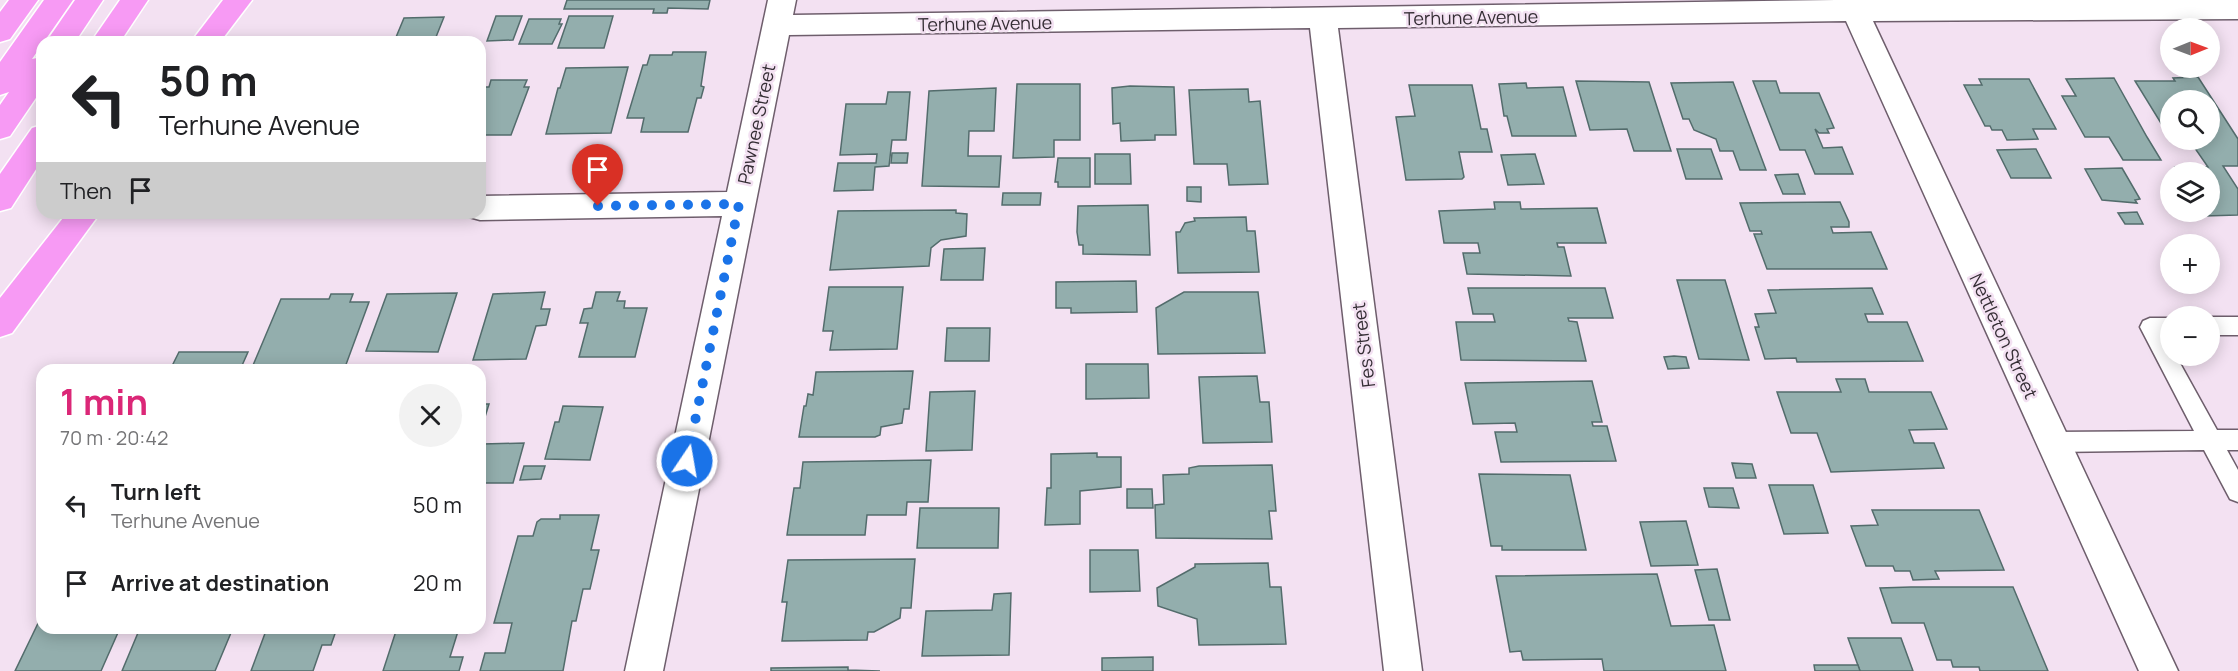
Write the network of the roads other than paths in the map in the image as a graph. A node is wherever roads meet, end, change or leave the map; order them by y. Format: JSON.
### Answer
{"nodes":[{"id":1,"x":24,"y":0,"type":"edge"},
{"id":2,"x":59,"y":0,"type":"edge"},
{"id":3,"x":89,"y":0,"type":"edge"},
{"id":4,"x":134,"y":0,"type":"edge"},
{"id":5,"x":238,"y":0,"type":"edge"},
{"id":6,"x":1853,"y":5,"type":"edge"},
{"id":7,"x":2238,"y":9,"type":"edge"},
{"id":8,"x":779,"y":12,"type":"edge"},
{"id":9,"x":1323,"y":19,"type":"junction"},
{"id":10,"x":0,"y":32,"type":"edge"},
{"id":11,"x":64,"y":36,"type":"edge"},
{"id":12,"x":109,"y":36,"type":"edge"},
{"id":13,"x":210,"y":36,"type":"edge"},
{"id":14,"x":36,"y":77,"type":"edge"},
{"id":15,"x":0,"y":84,"type":"edge"},
{"id":16,"x":0,"y":128,"type":"edge"},
{"id":17,"x":36,"y":145,"type":"edge"},
{"id":18,"x":0,"y":199,"type":"edge"},
{"id":19,"x":739,"y":204,"type":"junction"},
{"id":20,"x":486,"y":208,"type":"edge"},
{"id":21,"x":80,"y":219,"type":"edge"},
{"id":22,"x":0,"y":323,"type":"edge"},
{"id":23,"x":2220,"y":326,"type":"edge"},
{"id":24,"x":2238,"y":326,"type":"edge"},
{"id":25,"x":2160,"y":327,"type":"edge"},
{"id":26,"x":2160,"y":346,"type":"edge"},
{"id":27,"x":2171,"y":366,"type":"edge"},
{"id":28,"x":2210,"y":440,"type":"junction"},
{"id":29,"x":2238,"y":440,"type":"edge"},
{"id":30,"x":2054,"y":442,"type":"junction"},
{"id":31,"x":2238,"y":492,"type":"edge"},
{"id":32,"x":644,"y":671,"type":"edge"},
{"id":33,"x":1403,"y":671,"type":"edge"},
{"id":34,"x":2159,"y":671,"type":"edge"}],
"edges":[{"from":1,"to":10,"type":"highway"},
{"from":2,"to":15,"type":"highway"},
{"from":3,"to":11,"type":"highway"},
{"from":4,"to":12,"type":"highway"},
{"from":5,"to":13,"type":"highway"},
{"from":6,"to":7,"type":"street","name":"Terhune Avenue"},
{"from":6,"to":9,"type":"street","name":"Terhune Avenue"},
{"from":6,"to":30,"type":"street","name":"Nettleton Street"},
{"from":8,"to":9,"type":"street","name":"Terhune Avenue"},
{"from":8,"to":19,"type":"street","name":"Pawnee Street"},
{"from":9,"to":33,"type":"street","name":"Fes Street"},
{"from":14,"to":16,"type":"highway"},
{"from":17,"to":18,"type":"highway"},
{"from":19,"to":20,"type":"street"},
{"from":19,"to":32,"type":"street","name":"Pawnee Street"},
{"from":21,"to":22,"type":"highway"},
{"from":23,"to":24,"type":"lane"},
{"from":25,"to":26,"type":"lane"},
{"from":27,"to":28,"type":"lane"},
{"from":28,"to":29,"type":"lane"},
{"from":28,"to":30,"type":"lane"},
{"from":28,"to":31,"type":"lane"},
{"from":30,"to":34,"type":"street","name":"Nettleton Street"}]}
